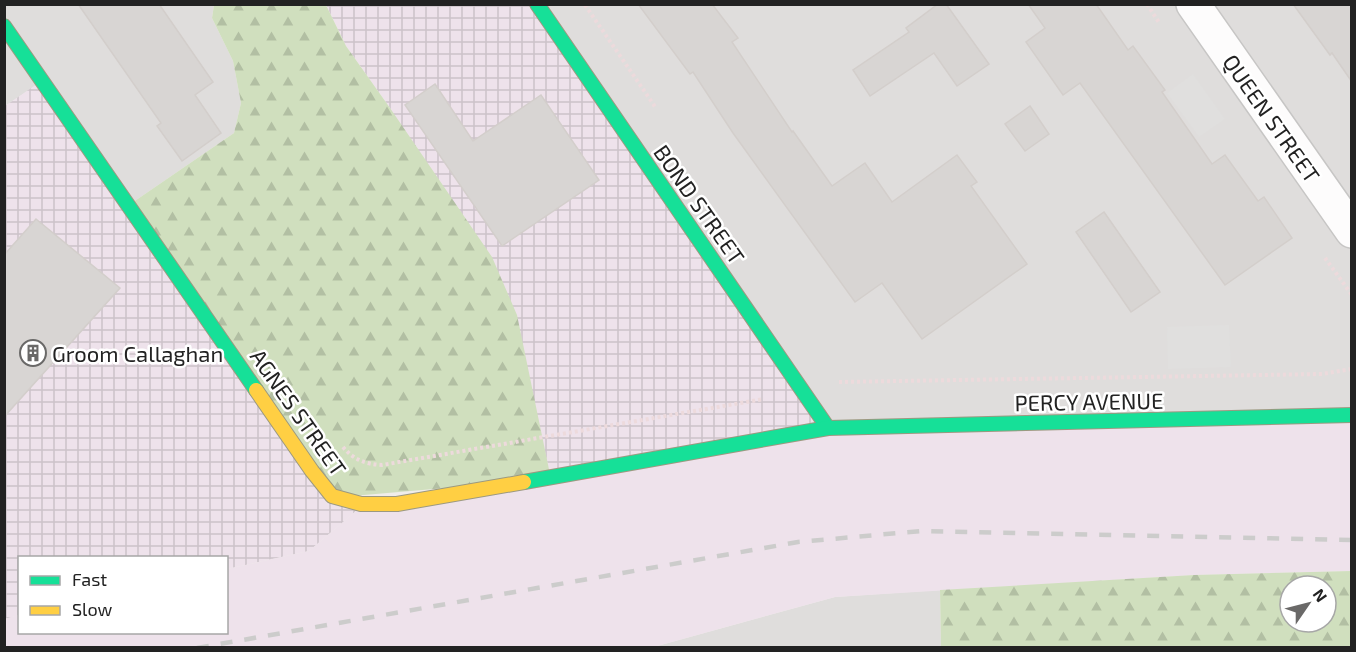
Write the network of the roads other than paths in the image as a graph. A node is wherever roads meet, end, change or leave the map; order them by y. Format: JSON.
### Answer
{"nodes":[{"id":1,"x":537,"y":4,"type":"edge"},
{"id":2,"x":1193,"y":4,"type":"edge"},
{"id":3,"x":4,"y":27,"type":"edge"},
{"id":4,"x":1352,"y":231,"type":"edge"},
{"id":5,"x":1352,"y":416,"type":"edge"},
{"id":6,"x":828,"y":428,"type":"junction"}],
"edges":[{"from":1,"to":6,"type":"street","name":"BOND STREET"},
{"from":2,"to":4,"type":"street","name":"QUEEN STREET"},
{"from":3,"to":6,"type":"street","name":"AGNES STREET"},
{"from":5,"to":6,"type":"street","name":"PERCY AVENUE"}]}
